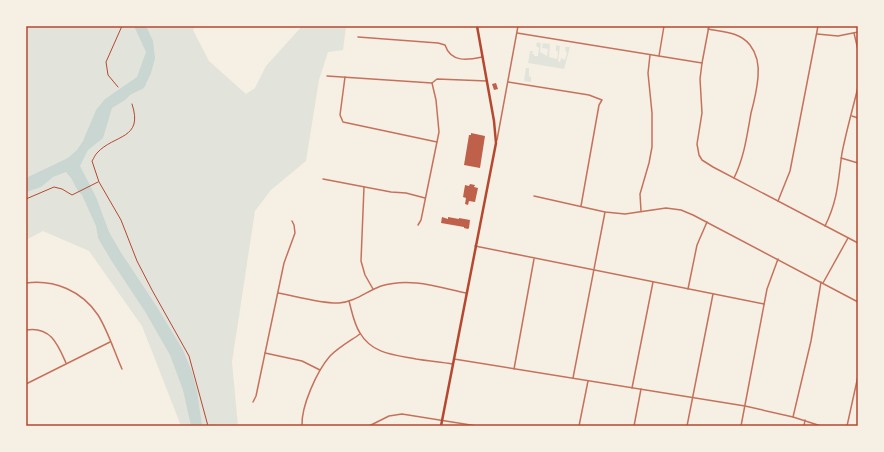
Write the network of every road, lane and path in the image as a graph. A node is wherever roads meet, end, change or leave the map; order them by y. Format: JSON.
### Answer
{"nodes":[{"id":1,"x":122,"y":26,"type":"edge"},
{"id":2,"x":477,"y":26,"type":"edge"},
{"id":3,"x":518,"y":26,"type":"edge"},
{"id":4,"x":664,"y":26,"type":"edge"},
{"id":5,"x":709,"y":26,"type":"edge"},
{"id":6,"x":818,"y":26,"type":"edge"},
{"id":7,"x":708,"y":29,"type":"junction"},
{"id":8,"x":858,"y":32,"type":"edge"},
{"id":9,"x":517,"y":33,"type":"junction"},
{"id":10,"x":854,"y":33,"type":"junction"},
{"id":11,"x":817,"y":34,"type":"junction"},
{"id":12,"x":358,"y":37,"type":"dead end"},
{"id":13,"x":858,"y":50,"type":"edge"},
{"id":14,"x":650,"y":55,"type":"junction"},
{"id":15,"x":658,"y":56,"type":"junction"},
{"id":16,"x":482,"y":57,"type":"junction"},
{"id":17,"x":702,"y":63,"type":"junction"},
{"id":18,"x":327,"y":76,"type":"dead end"},
{"id":19,"x":345,"y":77,"type":"junction"},
{"id":20,"x":487,"y":81,"type":"junction"},
{"id":21,"x":508,"y":82,"type":"junction"},
{"id":22,"x":432,"y":83,"type":"junction"},
{"id":23,"x":118,"y":87,"type":"dead end"},
{"id":24,"x":858,"y":87,"type":"edge"},
{"id":25,"x":132,"y":104,"type":"dead end"},
{"id":26,"x":851,"y":116,"type":"junction"},
{"id":27,"x":858,"y":118,"type":"edge"},
{"id":28,"x":437,"y":142,"type":"junction"},
{"id":29,"x":496,"y":143,"type":"junction"},
{"id":30,"x":842,"y":158,"type":"junction"},
{"id":31,"x":858,"y":163,"type":"edge"},
{"id":32,"x":322,"y":179,"type":"dead end"},
{"id":33,"x":734,"y":179,"type":"junction"},
{"id":34,"x":98,"y":182,"type":"junction"},
{"id":35,"x":364,"y":187,"type":"junction"},
{"id":36,"x":534,"y":196,"type":"dead end"},
{"id":37,"x":425,"y":198,"type":"junction"},
{"id":38,"x":26,"y":199,"type":"edge"},
{"id":39,"x":778,"y":202,"type":"junction"},
{"id":40,"x":581,"y":206,"type":"junction"},
{"id":41,"x":642,"y":211,"type":"junction"},
{"id":42,"x":605,"y":212,"type":"junction"},
{"id":43,"x":292,"y":221,"type":"dead end"},
{"id":44,"x":707,"y":222,"type":"junction"},
{"id":45,"x":418,"y":225,"type":"dead end"},
{"id":46,"x":825,"y":226,"type":"junction"},
{"id":47,"x":848,"y":238,"type":"junction"},
{"id":48,"x":858,"y":243,"type":"edge"},
{"id":49,"x":475,"y":246,"type":"junction"},
{"id":50,"x":535,"y":258,"type":"junction"},
{"id":51,"x":778,"y":259,"type":"junction"},
{"id":52,"x":594,"y":270,"type":"junction"},
{"id":53,"x":653,"y":282,"type":"junction"},
{"id":54,"x":821,"y":282,"type":"junction"},
{"id":55,"x":26,"y":283,"type":"edge"},
{"id":56,"x":823,"y":283,"type":"junction"},
{"id":57,"x":688,"y":288,"type":"junction"},
{"id":58,"x":373,"y":289,"type":"junction"},
{"id":59,"x":278,"y":293,"type":"junction"},
{"id":60,"x":466,"y":293,"type":"junction"},
{"id":61,"x":713,"y":294,"type":"junction"},
{"id":62,"x":349,"y":301,"type":"junction"},
{"id":63,"x":858,"y":302,"type":"edge"},
{"id":64,"x":764,"y":304,"type":"junction"},
{"id":65,"x":26,"y":330,"type":"edge"},
{"id":66,"x":360,"y":334,"type":"junction"},
{"id":67,"x":110,"y":342,"type":"junction"},
{"id":68,"x":265,"y":353,"type":"junction"},
{"id":69,"x":454,"y":359,"type":"junction"},
{"id":70,"x":66,"y":363,"type":"junction"},
{"id":71,"x":453,"y":364,"type":"junction"},
{"id":72,"x":122,"y":369,"type":"dead end"},
{"id":73,"x":514,"y":369,"type":"junction"},
{"id":74,"x":320,"y":370,"type":"junction"},
{"id":75,"x":858,"y":376,"type":"edge"},
{"id":76,"x":573,"y":378,"type":"junction"},
{"id":77,"x":588,"y":381,"type":"junction"},
{"id":78,"x":26,"y":384,"type":"edge"},
{"id":79,"x":632,"y":388,"type":"junction"},
{"id":80,"x":641,"y":389,"type":"junction"},
{"id":81,"x":693,"y":398,"type":"junction"},
{"id":82,"x":253,"y":402,"type":"dead end"},
{"id":83,"x":745,"y":406,"type":"junction"},
{"id":84,"x":793,"y":417,"type":"junction"},
{"id":85,"x":442,"y":420,"type":"junction"},
{"id":86,"x":805,"y":420,"type":"junction"},
{"id":87,"x":208,"y":426,"type":"edge"},
{"id":88,"x":302,"y":426,"type":"edge"},
{"id":89,"x":369,"y":426,"type":"edge"},
{"id":90,"x":441,"y":426,"type":"edge"},
{"id":91,"x":477,"y":426,"type":"edge"},
{"id":92,"x":579,"y":426,"type":"edge"},
{"id":93,"x":634,"y":426,"type":"edge"},
{"id":94,"x":687,"y":426,"type":"edge"},
{"id":95,"x":741,"y":426,"type":"edge"},
{"id":96,"x":804,"y":426,"type":"edge"},
{"id":97,"x":821,"y":426,"type":"edge"},
{"id":98,"x":847,"y":426,"type":"edge"}],
"edges":[{"from":1,"to":23,"type":"path"},
{"from":2,"to":16,"type":"main road"},
{"from":3,"to":9,"type":"street"},
{"from":4,"to":15,"type":"street"},
{"from":5,"to":7,"type":"street"},
{"from":6,"to":11,"type":"street"},
{"from":7,"to":17,"type":"street"},
{"from":7,"to":33,"type":"street"},
{"from":8,"to":10,"type":"street"},
{"from":9,"to":14,"type":"street"},
{"from":9,"to":21,"type":"street"},
{"from":10,"to":11,"type":"street"},
{"from":10,"to":13,"type":"street"},
{"from":11,"to":39,"type":"street"},
{"from":12,"to":16,"type":"street"},
{"from":14,"to":15,"type":"street"},
{"from":14,"to":41,"type":"street"},
{"from":15,"to":17,"type":"street"},
{"from":16,"to":20,"type":"main road"},
{"from":17,"to":33,"type":"street"},
{"from":18,"to":19,"type":"street"},
{"from":19,"to":22,"type":"street"},
{"from":19,"to":28,"type":"street"},
{"from":20,"to":22,"type":"street"},
{"from":20,"to":29,"type":"main road"},
{"from":21,"to":29,"type":"street"},
{"from":21,"to":40,"type":"street"},
{"from":22,"to":28,"type":"street"},
{"from":24,"to":26,"type":"street"},
{"from":25,"to":34,"type":"path"},
{"from":26,"to":27,"type":"street"},
{"from":26,"to":30,"type":"street"},
{"from":28,"to":37,"type":"street"},
{"from":29,"to":49,"type":"main road"},
{"from":30,"to":31,"type":"street"},
{"from":30,"to":46,"type":"street"},
{"from":32,"to":35,"type":"street"},
{"from":33,"to":39,"type":"street"},
{"from":34,"to":38,"type":"path"},
{"from":34,"to":87,"type":"path"},
{"from":35,"to":37,"type":"street"},
{"from":35,"to":58,"type":"street"},
{"from":36,"to":40,"type":"street"},
{"from":37,"to":45,"type":"street"},
{"from":39,"to":46,"type":"street"},
{"from":40,"to":42,"type":"street"},
{"from":41,"to":42,"type":"street"},
{"from":41,"to":44,"type":"street"},
{"from":42,"to":52,"type":"street"},
{"from":43,"to":59,"type":"street"},
{"from":44,"to":51,"type":"street"},
{"from":44,"to":57,"type":"street"},
{"from":46,"to":47,"type":"street"},
{"from":47,"to":48,"type":"street"},
{"from":47,"to":56,"type":"street"},
{"from":49,"to":50,"type":"street"},
{"from":49,"to":60,"type":"main road"},
{"from":50,"to":52,"type":"street"},
{"from":50,"to":73,"type":"street"},
{"from":51,"to":54,"type":"street"},
{"from":51,"to":64,"type":"street"},
{"from":52,"to":53,"type":"street"},
{"from":52,"to":76,"type":"street"},
{"from":53,"to":57,"type":"street"},
{"from":53,"to":79,"type":"street"},
{"from":54,"to":56,"type":"street"},
{"from":54,"to":84,"type":"street"},
{"from":55,"to":67,"type":"street"},
{"from":56,"to":63,"type":"street"},
{"from":57,"to":61,"type":"street"},
{"from":58,"to":60,"type":"street"},
{"from":58,"to":62,"type":"street"},
{"from":59,"to":62,"type":"street"},
{"from":59,"to":68,"type":"street"},
{"from":60,"to":69,"type":"main road"},
{"from":61,"to":64,"type":"street"},
{"from":61,"to":81,"type":"street"},
{"from":62,"to":66,"type":"street"},
{"from":64,"to":83,"type":"street"},
{"from":65,"to":70,"type":"street"},
{"from":66,"to":71,"type":"street"},
{"from":66,"to":74,"type":"street"},
{"from":67,"to":70,"type":"street"},
{"from":67,"to":72,"type":"street"},
{"from":68,"to":74,"type":"street"},
{"from":68,"to":82,"type":"street"},
{"from":69,"to":71,"type":"main road"},
{"from":69,"to":73,"type":"street"},
{"from":70,"to":78,"type":"street"},
{"from":71,"to":85,"type":"main road"},
{"from":73,"to":76,"type":"street"},
{"from":74,"to":88,"type":"street"},
{"from":75,"to":98,"type":"street"},
{"from":76,"to":77,"type":"street"},
{"from":77,"to":79,"type":"street"},
{"from":77,"to":92,"type":"street"},
{"from":79,"to":80,"type":"street"},
{"from":80,"to":81,"type":"street"},
{"from":80,"to":93,"type":"street"},
{"from":81,"to":83,"type":"street"},
{"from":81,"to":94,"type":"street"},
{"from":83,"to":84,"type":"street"},
{"from":83,"to":95,"type":"street"},
{"from":84,"to":86,"type":"street"},
{"from":85,"to":89,"type":"street"},
{"from":85,"to":90,"type":"main road"},
{"from":85,"to":91,"type":"street"},
{"from":86,"to":96,"type":"street"},
{"from":86,"to":97,"type":"street"}]}
